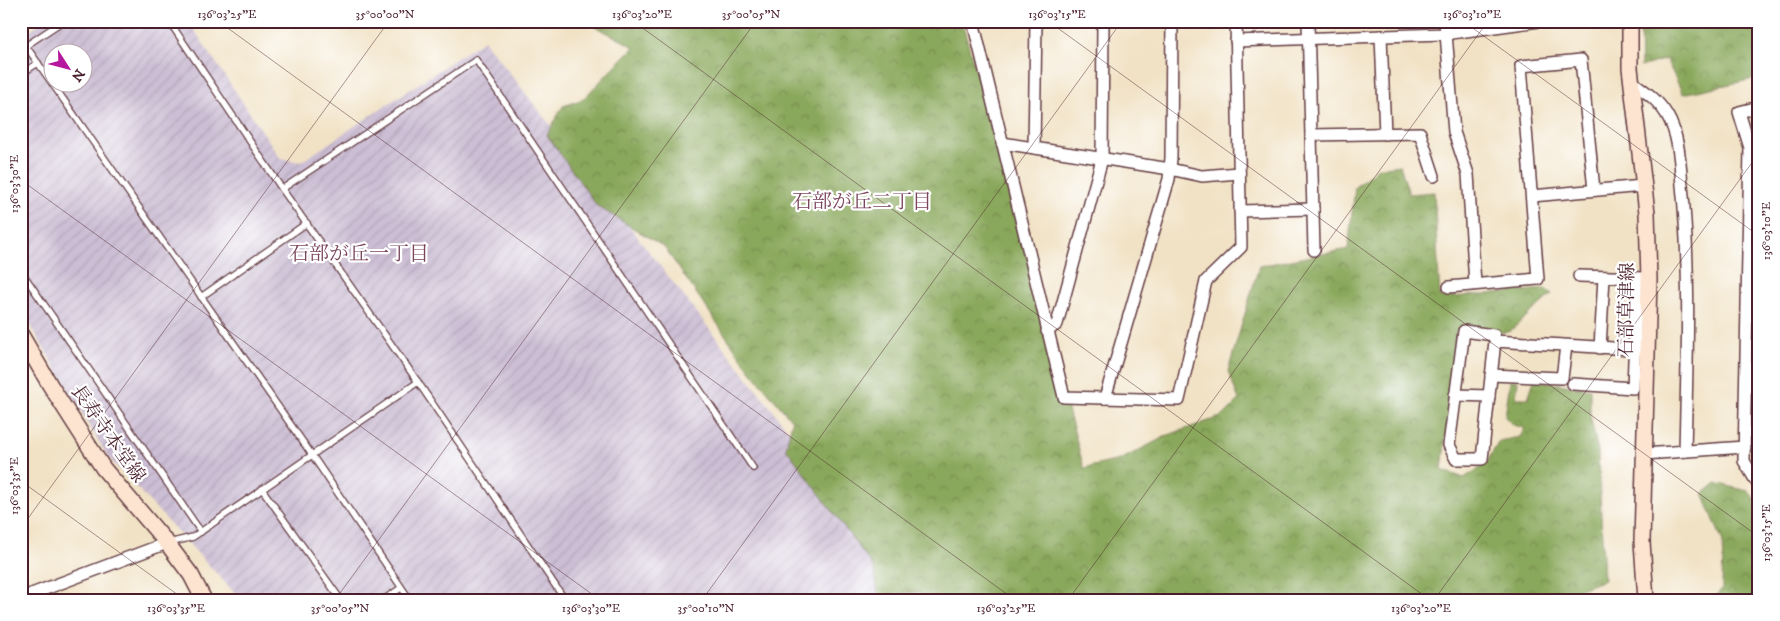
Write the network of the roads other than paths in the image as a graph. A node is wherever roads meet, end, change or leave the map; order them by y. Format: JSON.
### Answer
{"nodes":[{"id":1,"x":63,"y":21,"type":"edge"},
{"id":2,"x":169,"y":21,"type":"edge"},
{"id":3,"x":973,"y":21,"type":"edge"},
{"id":4,"x":1036,"y":21,"type":"edge"},
{"id":5,"x":1103,"y":21,"type":"edge"},
{"id":6,"x":1172,"y":21,"type":"edge"},
{"id":7,"x":1236,"y":21,"type":"edge"},
{"id":8,"x":1308,"y":21,"type":"edge"},
{"id":9,"x":1445,"y":21,"type":"edge"},
{"id":10,"x":1539,"y":21,"type":"edge"},
{"id":11,"x":1630,"y":21,"type":"edge"},
{"id":12,"x":1444,"y":34,"type":"junction"},
{"id":13,"x":1381,"y":36,"type":"junction"},
{"id":14,"x":1309,"y":39,"type":"junction"},
{"id":15,"x":1236,"y":41,"type":"junction"},
{"id":16,"x":24,"y":47,"type":"edge"},
{"id":17,"x":38,"y":63,"type":"junction"},
{"id":18,"x":21,"y":74,"type":"edge"},
{"id":19,"x":1631,"y":81,"type":"junction"},
{"id":20,"x":1759,"y":107,"type":"edge"},
{"id":21,"x":1385,"y":134,"type":"junction"},
{"id":22,"x":1311,"y":135,"type":"junction"},
{"id":23,"x":1002,"y":143,"type":"junction"},
{"id":24,"x":1034,"y":148,"type":"junction"},
{"id":25,"x":1102,"y":159,"type":"junction"},
{"id":26,"x":1170,"y":169,"type":"junction"},
{"id":27,"x":1239,"y":173,"type":"junction"},
{"id":28,"x":1434,"y":176,"type":"dead end"},
{"id":29,"x":1643,"y":186,"type":"junction"},
{"id":30,"x":282,"y":189,"type":"junction"},
{"id":31,"x":1594,"y":190,"type":"junction"},
{"id":32,"x":1532,"y":196,"type":"junction"},
{"id":33,"x":1313,"y":209,"type":"junction"},
{"id":34,"x":1240,"y":212,"type":"junction"},
{"id":35,"x":306,"y":223,"type":"junction"},
{"id":36,"x":1754,"y":235,"type":"edge"},
{"id":37,"x":1314,"y":250,"type":"dead end"},
{"id":38,"x":21,"y":271,"type":"edge"},
{"id":39,"x":1579,"y":276,"type":"dead end"},
{"id":40,"x":1604,"y":277,"type":"junction"},
{"id":41,"x":1643,"y":278,"type":"junction"},
{"id":42,"x":1475,"y":284,"type":"junction"},
{"id":43,"x":1448,"y":287,"type":"dead end"},
{"id":44,"x":202,"y":297,"type":"junction"},
{"id":45,"x":1048,"y":331,"type":"junction"},
{"id":46,"x":21,"y":335,"type":"edge"},
{"id":47,"x":1495,"y":341,"type":"junction"},
{"id":48,"x":1566,"y":346,"type":"junction"},
{"id":49,"x":1600,"y":348,"type":"junction"},
{"id":50,"x":1641,"y":350,"type":"junction"},
{"id":51,"x":1491,"y":375,"type":"junction"},
{"id":52,"x":418,"y":382,"type":"junction"},
{"id":53,"x":1574,"y":384,"type":"dead end"},
{"id":54,"x":1456,"y":394,"type":"junction"},
{"id":55,"x":1489,"y":396,"type":"junction"},
{"id":56,"x":1104,"y":398,"type":"junction"},
{"id":57,"x":1745,"y":448,"type":"junction"},
{"id":58,"x":1685,"y":451,"type":"junction"},
{"id":59,"x":1644,"y":454,"type":"junction"},
{"id":60,"x":312,"y":455,"type":"junction"},
{"id":61,"x":753,"y":468,"type":"dead end"},
{"id":62,"x":1759,"y":486,"type":"edge"},
{"id":63,"x":262,"y":489,"type":"junction"},
{"id":64,"x":201,"y":532,"type":"junction"},
{"id":65,"x":167,"y":543,"type":"junction"},
{"id":66,"x":401,"y":588,"type":"junction"},
{"id":67,"x":21,"y":598,"type":"edge"},
{"id":68,"x":204,"y":600,"type":"edge"},
{"id":69,"x":341,"y":600,"type":"edge"},
{"id":70,"x":384,"y":600,"type":"edge"},
{"id":71,"x":410,"y":600,"type":"edge"},
{"id":72,"x":565,"y":600,"type":"edge"},
{"id":73,"x":1646,"y":600,"type":"edge"}],
"edges":[{"from":1,"to":16,"type":"lane"},
{"from":2,"to":30,"type":"lane"},
{"from":3,"to":23,"type":"street"},
{"from":4,"to":24,"type":"street"},
{"from":5,"to":25,"type":"street"},
{"from":6,"to":26,"type":"street"},
{"from":7,"to":15,"type":"street"},
{"from":8,"to":14,"type":"street"},
{"from":9,"to":12,"type":"street"},
{"from":10,"to":12,"type":"street"},
{"from":11,"to":19,"type":"main road","name":"石部草津線"},
{"from":12,"to":13,"type":"street"},
{"from":12,"to":42,"type":"street"},
{"from":13,"to":14,"type":"street"},
{"from":13,"to":21,"type":"street"},
{"from":14,"to":15,"type":"street"},
{"from":14,"to":22,"type":"street"},
{"from":15,"to":27,"type":"street"},
{"from":16,"to":17,"type":"lane"},
{"from":17,"to":18,"type":"lane"},
{"from":17,"to":44,"type":"lane"},
{"from":19,"to":29,"type":"main road","name":"石部草津線"},
{"from":19,"to":58,"type":"street"},
{"from":20,"to":36,"type":"street"},
{"from":21,"to":22,"type":"street"},
{"from":21,"to":28,"type":"street"},
{"from":22,"to":33,"type":"street"},
{"from":23,"to":24,"type":"street"},
{"from":23,"to":45,"type":"street"},
{"from":24,"to":25,"type":"street"},
{"from":25,"to":26,"type":"street"},
{"from":25,"to":45,"type":"street"},
{"from":26,"to":27,"type":"street"},
{"from":26,"to":56,"type":"street"},
{"from":27,"to":34,"type":"street"},
{"from":29,"to":31,"type":"street"},
{"from":29,"to":41,"type":"main road","name":"石部草津線"},
{"from":30,"to":35,"type":"lane"},
{"from":30,"to":61,"type":"lane"},
{"from":31,"to":32,"type":"street"},
{"from":31,"to":32,"type":"street"},
{"from":32,"to":42,"type":"street"},
{"from":33,"to":34,"type":"street"},
{"from":33,"to":37,"type":"street"},
{"from":34,"to":56,"type":"street"},
{"from":35,"to":44,"type":"lane"},
{"from":35,"to":52,"type":"lane"},
{"from":36,"to":57,"type":"street"},
{"from":38,"to":64,"type":"lane"},
{"from":39,"to":40,"type":"street"},
{"from":40,"to":41,"type":"street"},
{"from":40,"to":49,"type":"street"},
{"from":41,"to":50,"type":"main road","name":"石部草津線"},
{"from":42,"to":43,"type":"street"},
{"from":44,"to":60,"type":"lane"},
{"from":45,"to":56,"type":"street"},
{"from":46,"to":65,"type":"main road","name":"長寿寺本堂線"},
{"from":47,"to":48,"type":"street"},
{"from":47,"to":51,"type":"street"},
{"from":47,"to":54,"type":"street"},
{"from":48,"to":49,"type":"street"},
{"from":48,"to":51,"type":"street"},
{"from":49,"to":50,"type":"street"},
{"from":50,"to":53,"type":"street"},
{"from":50,"to":59,"type":"main road","name":"石部草津線"},
{"from":51,"to":55,"type":"street"},
{"from":52,"to":60,"type":"lane"},
{"from":52,"to":72,"type":"lane"},
{"from":54,"to":55,"type":"street"},
{"from":54,"to":55,"type":"street"},
{"from":57,"to":58,"type":"street"},
{"from":57,"to":62,"type":"street"},
{"from":58,"to":59,"type":"street"},
{"from":59,"to":73,"type":"main road","name":"石部草津線"},
{"from":60,"to":63,"type":"lane"},
{"from":60,"to":66,"type":"lane"},
{"from":63,"to":64,"type":"lane"},
{"from":63,"to":69,"type":"lane"},
{"from":64,"to":65,"type":"lane"},
{"from":65,"to":67,"type":"street"},
{"from":65,"to":68,"type":"main road","name":"長寿寺本堂線"},
{"from":66,"to":70,"type":"lane"},
{"from":66,"to":71,"type":"lane"}]}
